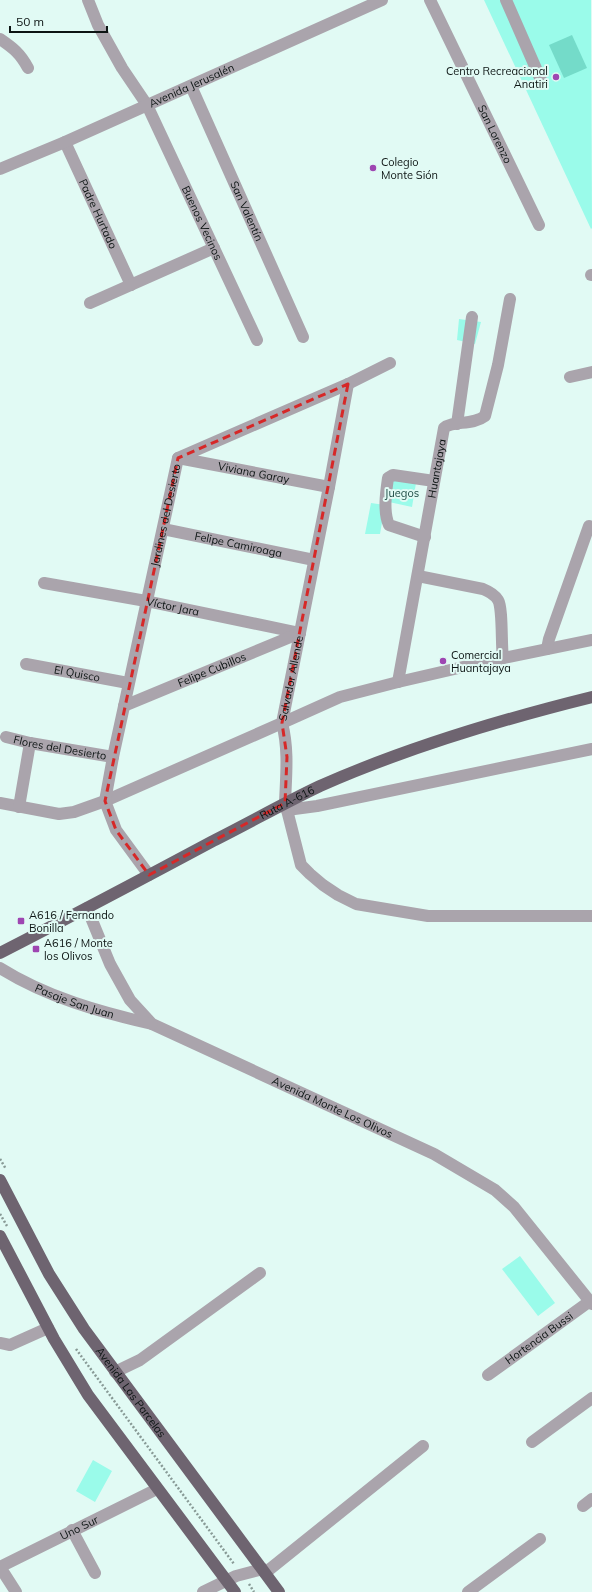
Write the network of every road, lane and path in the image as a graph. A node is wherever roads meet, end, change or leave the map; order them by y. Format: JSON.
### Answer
{"nodes":[{"id":1,"x":88,"y":0,"type":"edge"},
{"id":2,"x":380,"y":0,"type":"edge"},
{"id":3,"x":430,"y":0,"type":"edge"},
{"id":4,"x":506,"y":0,"type":"edge"},
{"id":5,"x":0,"y":39,"type":"edge"},
{"id":6,"x":28,"y":68,"type":"dead end"},
{"id":7,"x":541,"y":80,"type":"dead end"},
{"id":8,"x":191,"y":86,"type":"junction"},
{"id":9,"x":147,"y":105,"type":"junction"},
{"id":10,"x":65,"y":142,"type":"junction"},
{"id":11,"x":0,"y":169,"type":"edge"},
{"id":12,"x":539,"y":225,"type":"dead end"},
{"id":13,"x":214,"y":248,"type":"junction"},
{"id":14,"x":131,"y":285,"type":"junction"},
{"id":15,"x":510,"y":299,"type":"dead end"},
{"id":16,"x":90,"y":303,"type":"dead end"},
{"id":17,"x":472,"y":317,"type":"dead end"},
{"id":18,"x":303,"y":337,"type":"dead end"},
{"id":19,"x":258,"y":340,"type":"dead end"},
{"id":20,"x":390,"y":363,"type":"dead end"},
{"id":21,"x":592,"y":372,"type":"edge"},
{"id":22,"x":570,"y":377,"type":"dead end"},
{"id":23,"x":348,"y":384,"type":"junction"},
{"id":24,"x":457,"y":424,"type":"junction"},
{"id":25,"x":178,"y":458,"type":"junction"},
{"id":26,"x":434,"y":481,"type":"junction"},
{"id":27,"x":329,"y":487,"type":"junction"},
{"id":28,"x":589,"y":526,"type":"dead end"},
{"id":29,"x":163,"y":529,"type":"junction"},
{"id":30,"x":425,"y":537,"type":"junction"},
{"id":31,"x":314,"y":560,"type":"junction"},
{"id":32,"x":418,"y":576,"type":"junction"},
{"id":33,"x":44,"y":583,"type":"dead end"},
{"id":34,"x":146,"y":601,"type":"junction"},
{"id":35,"x":300,"y":633,"type":"junction"},
{"id":36,"x":592,"y":640,"type":"edge"},
{"id":37,"x":547,"y":649,"type":"junction"},
{"id":38,"x":503,"y":658,"type":"junction"},
{"id":39,"x":26,"y":664,"type":"dead end"},
{"id":40,"x":398,"y":682,"type":"junction"},
{"id":41,"x":128,"y":683,"type":"junction"},
{"id":42,"x":592,"y":697,"type":"edge"},
{"id":43,"x":124,"y":706,"type":"junction"},
{"id":44,"x":282,"y":723,"type":"junction"},
{"id":45,"x":6,"y":737,"type":"dead end"},
{"id":46,"x":30,"y":743,"type":"junction"},
{"id":47,"x":592,"y":749,"type":"edge"},
{"id":48,"x":113,"y":756,"type":"junction"},
{"id":49,"x":105,"y":801,"type":"junction"},
{"id":50,"x":0,"y":803,"type":"edge"},
{"id":51,"x":20,"y":807,"type":"junction"},
{"id":52,"x":286,"y":807,"type":"junction"},
{"id":53,"x":149,"y":875,"type":"junction"},
{"id":54,"x":87,"y":908,"type":"junction"},
{"id":55,"x":592,"y":916,"type":"edge"},
{"id":56,"x":0,"y":953,"type":"edge"},
{"id":57,"x":0,"y":968,"type":"edge"},
{"id":58,"x":152,"y":1024,"type":"junction"},
{"id":59,"x":0,"y":1180,"type":"edge"},
{"id":60,"x":0,"y":1214,"type":"edge"},
{"id":61,"x":4,"y":1231,"type":"edge"},
{"id":62,"x":260,"y":1273,"type":"dead end"},
{"id":63,"x":591,"y":1302,"type":"edge"},
{"id":64,"x":48,"y":1328,"type":"junction"},
{"id":65,"x":0,"y":1343,"type":"edge"},
{"id":66,"x":74,"y":1347,"type":"dead end"},
{"id":67,"x":115,"y":1372,"type":"junction"},
{"id":68,"x":488,"y":1375,"type":"dead end"},
{"id":69,"x":592,"y":1398,"type":"edge"},
{"id":70,"x":532,"y":1442,"type":"dead end"},
{"id":71,"x":423,"y":1446,"type":"dead end"},
{"id":72,"x":157,"y":1489,"type":"junction"},
{"id":73,"x":72,"y":1530,"type":"junction"},
{"id":74,"x":540,"y":1539,"type":"dead end"},
{"id":75,"x":0,"y":1566,"type":"edge"},
{"id":76,"x":264,"y":1571,"type":"junction"},
{"id":77,"x":95,"y":1573,"type":"dead end"},
{"id":78,"x":241,"y":1574,"type":"junction"},
{"id":79,"x":226,"y":1580,"type":"junction"},
{"id":80,"x":16,"y":1592,"type":"edge"},
{"id":81,"x":203,"y":1592,"type":"edge"},
{"id":82,"x":235,"y":1592,"type":"edge"},
{"id":83,"x":254,"y":1592,"type":"edge"},
{"id":84,"x":279,"y":1592,"type":"edge"},
{"id":85,"x":468,"y":1592,"type":"edge"}],
"edges":[{"from":1,"to":9,"type":"street","name":"Buenos Vecinos"},
{"from":2,"to":8,"type":"street","name":"Avenida Jerusalén"},
{"from":3,"to":12,"type":"street","name":"San Lorenzo"},
{"from":4,"to":7,"type":"street"},
{"from":5,"to":6,"type":"street"},
{"from":8,"to":9,"type":"street","name":"Avenida Jerusalén"},
{"from":8,"to":18,"type":"street","name":"San Valentín"},
{"from":9,"to":10,"type":"street","name":"Avenida Jerusalén"},
{"from":9,"to":13,"type":"street","name":"Buenos Vecinos"},
{"from":10,"to":11,"type":"street","name":"Avenida Jerusalén"},
{"from":10,"to":14,"type":"street","name":"Padre Hurtado"},
{"from":13,"to":14,"type":"street"},
{"from":13,"to":19,"type":"street","name":"Buenos Vecinos"},
{"from":14,"to":16,"type":"street"},
{"from":15,"to":24,"type":"street","name":"Huantajaya"},
{"from":17,"to":24,"type":"street"},
{"from":20,"to":23,"type":"street","name":"Jardines del Desierto"},
{"from":21,"to":22,"type":"street"},
{"from":23,"to":25,"type":"street","name":"Jardines del Desierto"},
{"from":23,"to":27,"type":"street","name":"Salvador Allende"},
{"from":24,"to":26,"type":"street","name":"Huantajaya"},
{"from":25,"to":27,"type":"street","name":"Viviana Garay"},
{"from":25,"to":29,"type":"street","name":"Jardines del Desierto"},
{"from":26,"to":30,"type":"street","name":"Huantajaya"},
{"from":26,"to":30,"type":"street"},
{"from":27,"to":31,"type":"street","name":"Salvador Allende"},
{"from":28,"to":37,"type":"street"},
{"from":29,"to":31,"type":"street","name":"Felipe Camiroaga"},
{"from":29,"to":34,"type":"street","name":"Jardines del Desierto"},
{"from":30,"to":32,"type":"street","name":"Huantajaya"},
{"from":31,"to":35,"type":"street","name":"Salvador Allende"},
{"from":32,"to":38,"type":"street"},
{"from":32,"to":40,"type":"street","name":"Huantajaya"},
{"from":33,"to":34,"type":"street","name":"Víctor Jara"},
{"from":34,"to":35,"type":"street","name":"Víctor Jara"},
{"from":34,"to":41,"type":"street","name":"Jardines del Desierto"},
{"from":35,"to":43,"type":"street","name":"Felipe Cubillos"},
{"from":35,"to":44,"type":"street","name":"Salvador Allende"},
{"from":36,"to":37,"type":"street"},
{"from":37,"to":38,"type":"street"},
{"from":38,"to":40,"type":"street"},
{"from":39,"to":41,"type":"street","name":"El Quisco"},
{"from":40,"to":44,"type":"street"},
{"from":41,"to":43,"type":"street","name":"Jardines del Desierto"},
{"from":42,"to":52,"type":"main road","name":"Ruta A-616"},
{"from":43,"to":48,"type":"street","name":"Jardines del Desierto"},
{"from":44,"to":49,"type":"street","name":"Salvador Allende"},
{"from":44,"to":52,"type":"street"},
{"from":45,"to":46,"type":"street","name":"Flores del Desierto"},
{"from":46,"to":48,"type":"street","name":"Flores del Desierto"},
{"from":46,"to":51,"type":"street"},
{"from":47,"to":52,"type":"street"},
{"from":48,"to":49,"type":"street","name":"Jardines del Desierto"},
{"from":49,"to":51,"type":"street","name":"Salvador Allende"},
{"from":49,"to":53,"type":"street"},
{"from":50,"to":51,"type":"street","name":"Salvador Allende"},
{"from":52,"to":53,"type":"main road","name":"Ruta A-616"},
{"from":52,"to":55,"type":"street"},
{"from":53,"to":54,"type":"main road","name":"Ruta A-616"},
{"from":54,"to":56,"type":"main road","name":"Ruta A-616"},
{"from":54,"to":58,"type":"street","name":"Avenida Monte Los Olivos"},
{"from":57,"to":58,"type":"street","name":"Pasaje San Juan"},
{"from":58,"to":63,"type":"street","name":"Avenida Monte Los Olivos"},
{"from":59,"to":67,"type":"main road","name":"Avenida Las Parcelas"},
{"from":60,"to":61,"type":"path"},
{"from":61,"to":64,"type":"main road"},
{"from":62,"to":67,"type":"street"},
{"from":63,"to":68,"type":"street","name":"Hortencia Bussi"},
{"from":64,"to":65,"type":"street"},
{"from":64,"to":72,"type":"main road"},
{"from":66,"to":78,"type":"path"},
{"from":67,"to":76,"type":"main road","name":"Avenida Las Parcelas"},
{"from":69,"to":70,"type":"street"},
{"from":71,"to":76,"type":"street"},
{"from":72,"to":73,"type":"street","name":"Uno Sur"},
{"from":72,"to":79,"type":"main road"},
{"from":73,"to":75,"type":"street","name":"Uno Sur"},
{"from":73,"to":77,"type":"street"},
{"from":74,"to":85,"type":"street"},
{"from":75,"to":80,"type":"street"},
{"from":76,"to":78,"type":"street"},
{"from":76,"to":84,"type":"main road","name":"Avenida Las Parcelas"},
{"from":78,"to":79,"type":"street"},
{"from":78,"to":83,"type":"path"},
{"from":79,"to":81,"type":"street"},
{"from":79,"to":82,"type":"main road"}]}
